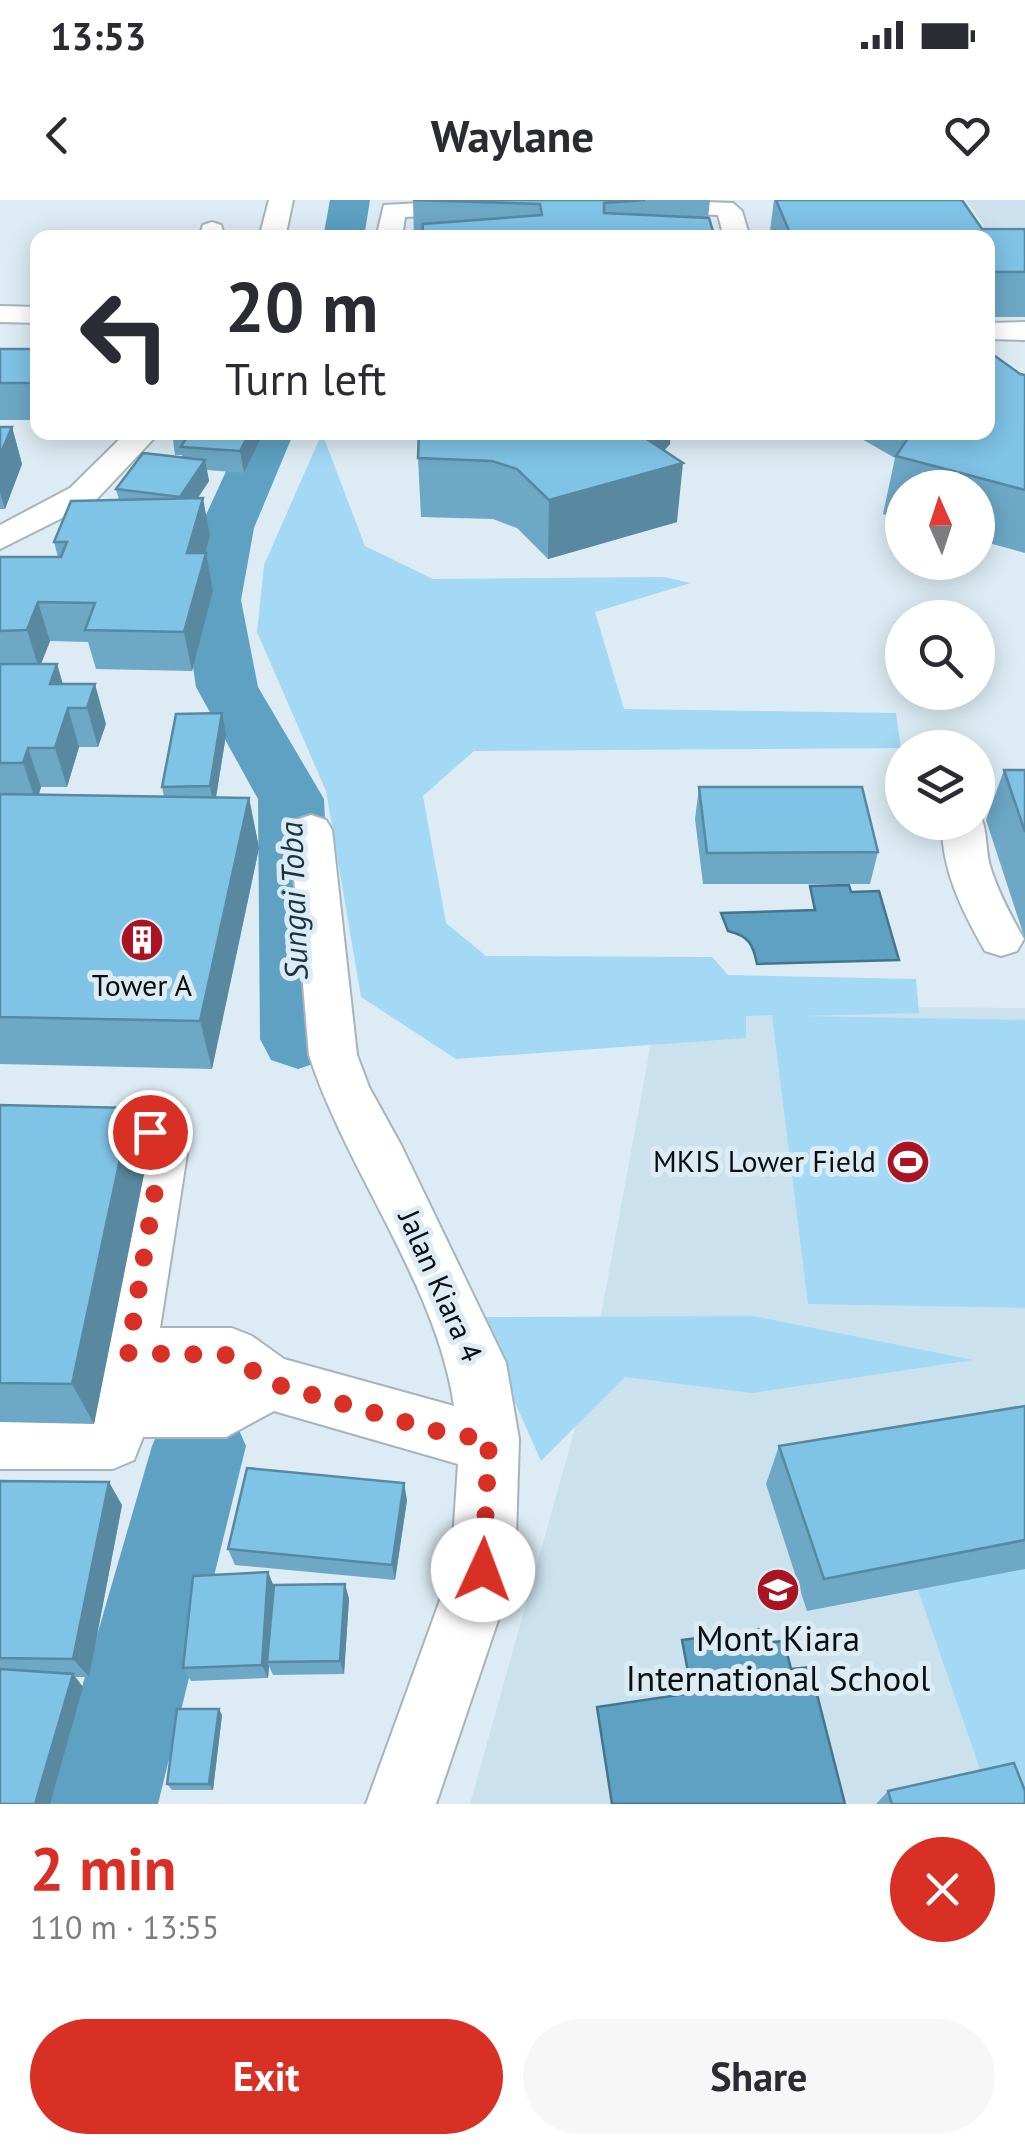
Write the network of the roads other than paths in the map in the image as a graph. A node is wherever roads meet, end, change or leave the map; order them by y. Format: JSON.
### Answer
{"nodes":[{"id":1,"x":281,"y":200,"type":"edge"},
{"id":2,"x":618,"y":207,"type":"dead end"},
{"id":3,"x":499,"y":208,"type":"edge"},
{"id":4,"x":274,"y":230,"type":"edge"},
{"id":5,"x":390,"y":230,"type":"edge"},
{"id":6,"x":735,"y":230,"type":"edge"},
{"id":7,"x":0,"y":314,"type":"edge"},
{"id":8,"x":30,"y":315,"type":"edge"},
{"id":9,"x":995,"y":331,"type":"edge"},
{"id":10,"x":1025,"y":332,"type":"edge"},
{"id":11,"x":137,"y":440,"type":"edge"},
{"id":12,"x":0,"y":539,"type":"edge"},
{"id":13,"x":311,"y":830,"type":"dead end"},
{"id":14,"x":963,"y":840,"type":"edge"},
{"id":15,"x":1001,"y":938,"type":"dead end"},
{"id":16,"x":0,"y":1130,"type":"edge"},
{"id":17,"x":0,"y":1352,"type":"edge"},
{"id":18,"x":128,"y":1353,"type":"junction"},
{"id":19,"x":268,"y":1382,"type":"junction"},
{"id":20,"x":119,"y":1409,"type":"junction"},
{"id":21,"x":489,"y":1439,"type":"junction"},
{"id":22,"x":0,"y":1440,"type":"edge"},
{"id":23,"x":402,"y":1804,"type":"edge"}],
"edges":[{"from":1,"to":4,"type":"street"},
{"from":2,"to":6,"type":"street"},
{"from":3,"to":5,"type":"street"},
{"from":7,"to":8,"type":"street"},
{"from":9,"to":10,"type":"street"},
{"from":11,"to":12,"type":"street"},
{"from":13,"to":21,"type":"street","name":"Jalan Kiara 4"},
{"from":14,"to":15,"type":"street"},
{"from":16,"to":18,"type":"street"},
{"from":17,"to":18,"type":"street"},
{"from":18,"to":19,"type":"street"},
{"from":18,"to":20,"type":"street"},
{"from":19,"to":20,"type":"street"},
{"from":19,"to":21,"type":"street"},
{"from":20,"to":22,"type":"street"},
{"from":21,"to":23,"type":"street","name":"Jalan Kiara 4"}]}
